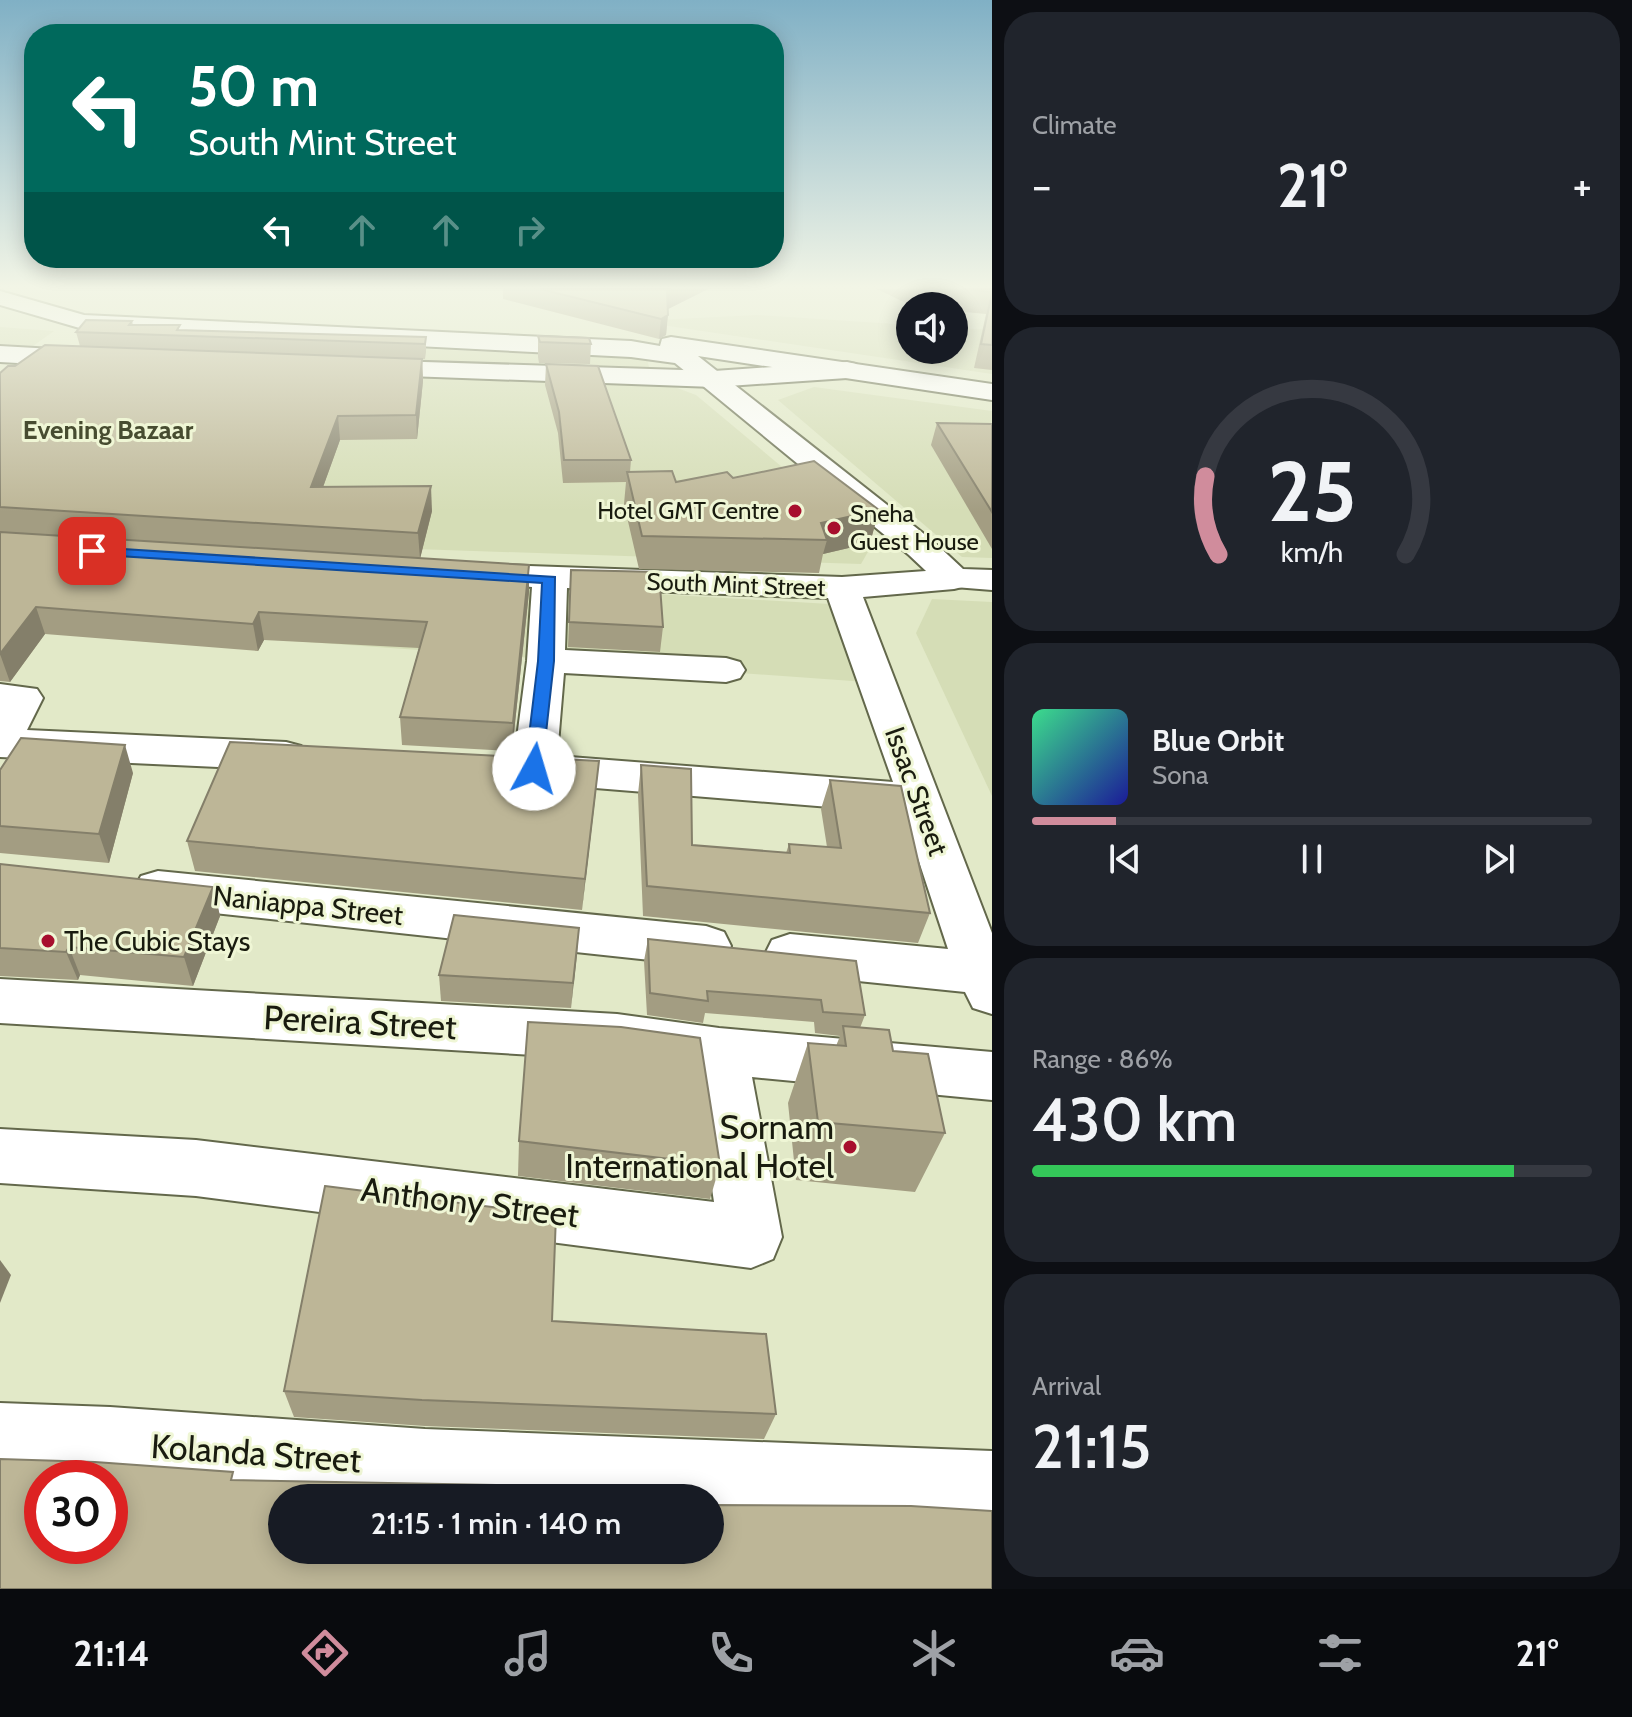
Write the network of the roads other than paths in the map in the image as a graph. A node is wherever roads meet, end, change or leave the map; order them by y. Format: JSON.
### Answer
{"nodes":[{"id":1,"x":34,"y":363,"type":"edge"},
{"id":2,"x":692,"y":363,"type":"edge"},
{"id":3,"x":802,"y":363,"type":"edge"},
{"id":4,"x":336,"y":367,"type":"edge"},
{"id":5,"x":847,"y":370,"type":"junction"},
{"id":6,"x":714,"y":379,"type":"junction"},
{"id":7,"x":11,"y":381,"type":"edge"},
{"id":8,"x":992,"y":392,"type":"edge"},
{"id":9,"x":440,"y":573,"type":"edge"},
{"id":10,"x":954,"y":579,"type":"junction"},
{"id":11,"x":550,"y":580,"type":"junction"},
{"id":12,"x":992,"y":580,"type":"edge"},
{"id":13,"x":842,"y":588,"type":"junction"},
{"id":14,"x":546,"y":661,"type":"junction"},
{"id":15,"x":726,"y":670,"type":"dead end"},
{"id":16,"x":12,"y":697,"type":"edge"},
{"id":17,"x":0,"y":742,"type":"edge"},
{"id":18,"x":330,"y":758,"type":"edge"},
{"id":19,"x":921,"y":799,"type":"junction"},
{"id":20,"x":111,"y":884,"type":"edge"},
{"id":21,"x":986,"y":983,"type":"edge"},
{"id":22,"x":0,"y":1001,"type":"edge"},
{"id":23,"x":719,"y":1051,"type":"junction"},
{"id":24,"x":992,"y":1076,"type":"edge"},
{"id":25,"x":0,"y":1156,"type":"edge"},
{"id":26,"x":0,"y":1439,"type":"edge"},
{"id":27,"x":992,"y":1488,"type":"edge"}],
"edges":[{"from":1,"to":7,"type":"street"},
{"from":2,"to":6,"type":"street"},
{"from":3,"to":5,"type":"street"},
{"from":4,"to":6,"type":"street"},
{"from":5,"to":6,"type":"street"},
{"from":5,"to":8,"type":"street"},
{"from":6,"to":10,"type":"street"},
{"from":9,"to":11,"type":"street","name":"South Mint Street"},
{"from":10,"to":12,"type":"street","name":"South Mint Street"},
{"from":10,"to":13,"type":"street","name":"South Mint Street"},
{"from":11,"to":13,"type":"street","name":"South Mint Street"},
{"from":11,"to":14,"type":"street"},
{"from":13,"to":19,"type":"street","name":"Issac Street"},
{"from":14,"to":15,"type":"street"},
{"from":14,"to":19,"type":"street"},
{"from":16,"to":17,"type":"street"},
{"from":17,"to":18,"type":"street"},
{"from":19,"to":21,"type":"street","name":"Issac Street"},
{"from":20,"to":21,"type":"street","name":"Naniappa Street"},
{"from":22,"to":23,"type":"street","name":"Pereira Street"},
{"from":23,"to":24,"type":"street","name":"Pereira Street"},
{"from":23,"to":25,"type":"street","name":"Anthony Street"},
{"from":26,"to":27,"type":"street","name":"Kolanda Street"}]}
